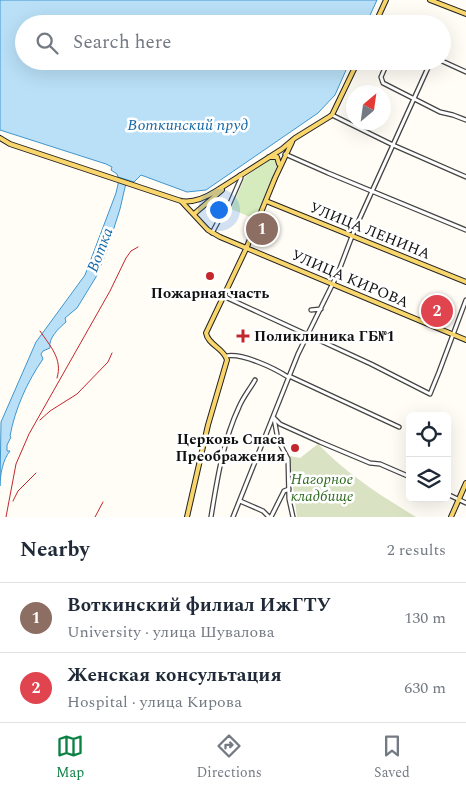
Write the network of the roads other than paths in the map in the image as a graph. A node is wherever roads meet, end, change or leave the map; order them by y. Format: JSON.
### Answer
{"nodes":[{"id":1,"x":386,"y":0,"type":"edge"},
{"id":2,"x":430,"y":0,"type":"edge"},
{"id":3,"x":466,"y":14,"type":"edge"},
{"id":4,"x":380,"y":15,"type":"edge"},
{"id":5,"x":451,"y":65,"type":"edge"},
{"id":6,"x":354,"y":70,"type":"edge"},
{"id":7,"x":384,"y":70,"type":"edge"},
{"id":8,"x":427,"y":70,"type":"edge"},
{"id":9,"x":466,"y":72,"type":"edge"},
{"id":10,"x":414,"y":98,"type":"junction"},
{"id":11,"x":332,"y":115,"type":"junction"},
{"id":12,"x":466,"y":120,"type":"edge"},
{"id":13,"x":0,"y":138,"type":"edge"},
{"id":14,"x":296,"y":138,"type":"junction"},
{"id":15,"x":393,"y":145,"type":"junction"},
{"id":16,"x":285,"y":154,"type":"junction"},
{"id":17,"x":267,"y":157,"type":"junction"},
{"id":18,"x":279,"y":167,"type":"junction"},
{"id":19,"x":240,"y":175,"type":"junction"},
{"id":20,"x":466,"y":177,"type":"edge"},
{"id":21,"x":231,"y":182,"type":"junction"},
{"id":22,"x":372,"y":191,"type":"junction"},
{"id":23,"x":181,"y":201,"type":"junction"},
{"id":24,"x":266,"y":201,"type":"junction"},
{"id":25,"x":194,"y":214,"type":"junction"},
{"id":26,"x":466,"y":230,"type":"edge"},
{"id":27,"x":212,"y":233,"type":"junction"},
{"id":28,"x":352,"y":236,"type":"junction"},
{"id":29,"x":246,"y":249,"type":"junction"},
{"id":30,"x":466,"y":282,"type":"edge"},
{"id":31,"x":333,"y":284,"type":"junction"},
{"id":32,"x":223,"y":296,"type":"junction"},
{"id":33,"x":466,"y":300,"type":"edge"},
{"id":34,"x":320,"y":309,"type":"junction"},
{"id":35,"x":311,"y":310,"type":"dead end"},
{"id":36,"x":452,"y":334,"type":"junction"},
{"id":37,"x":307,"y":335,"type":"junction"},
{"id":38,"x":466,"y":340,"type":"edge"},
{"id":39,"x":226,"y":356,"type":"junction"},
{"id":40,"x":289,"y":377,"type":"junction"},
{"id":41,"x":255,"y":380,"type":"dead end"},
{"id":42,"x":274,"y":418,"type":"junction"},
{"id":43,"x":399,"y":427,"type":"dead end"},
{"id":44,"x":406,"y":474,"type":"edge"},
{"id":45,"x":466,"y":483,"type":"edge"},
{"id":46,"x":289,"y":489,"type":"junction"},
{"id":47,"x":451,"y":496,"type":"edge"},
{"id":48,"x":459,"y":499,"type":"junction"},
{"id":49,"x":240,"y":500,"type":"junction"},
{"id":50,"x":466,"y":503,"type":"edge"},
{"id":51,"x":187,"y":517,"type":"edge"},
{"id":52,"x":210,"y":517,"type":"edge"},
{"id":53,"x":233,"y":517,"type":"edge"},
{"id":54,"x":270,"y":517,"type":"edge"},
{"id":55,"x":293,"y":517,"type":"edge"},
{"id":56,"x":451,"y":517,"type":"edge"}],
"edges":[{"from":1,"to":4,"type":"main road"},
{"from":2,"to":3,"type":"main road"},
{"from":5,"to":9,"type":"street"},
{"from":6,"to":11,"type":"main road"},
{"from":7,"to":10,"type":"street"},
{"from":8,"to":10,"type":"street"},
{"from":10,"to":12,"type":"street"},
{"from":10,"to":15,"type":"street"},
{"from":11,"to":14,"type":"main road"},
{"from":11,"to":15,"type":"street"},
{"from":13,"to":23,"type":"main road"},
{"from":14,"to":16,"type":"main road"},
{"from":14,"to":17,"type":"main road"},
{"from":15,"to":20,"type":"street"},
{"from":15,"to":22,"type":"street"},
{"from":16,"to":18,"type":"main road"},
{"from":16,"to":22,"type":"street"},
{"from":17,"to":18,"type":"main road"},
{"from":17,"to":19,"type":"main road"},
{"from":18,"to":24,"type":"main road"},
{"from":19,"to":21,"type":"main road"},
{"from":19,"to":27,"type":"street"},
{"from":21,"to":23,"type":"main road"},
{"from":21,"to":25,"type":"main road"},
{"from":22,"to":26,"type":"street"},
{"from":22,"to":28,"type":"street"},
{"from":23,"to":25,"type":"main road","name":"УЛИЦА КИРОВА"},
{"from":24,"to":28,"type":"main road","name":"УЛИЦА ЛЕНИНА"},
{"from":24,"to":29,"type":"main road"},
{"from":25,"to":27,"type":"main road","name":"УЛИЦА КИРОВА"},
{"from":27,"to":29,"type":"main road","name":"УЛИЦА КИРОВА"},
{"from":28,"to":30,"type":"main road","name":"УЛИЦА ЛЕНИНА"},
{"from":28,"to":31,"type":"street"},
{"from":29,"to":31,"type":"main road","name":"УЛИЦА КИРОВА"},
{"from":29,"to":32,"type":"main road"},
{"from":31,"to":34,"type":"street"},
{"from":31,"to":36,"type":"main road","name":"УЛИЦА КИРОВА"},
{"from":32,"to":37,"type":"street"},
{"from":32,"to":39,"type":"main road"},
{"from":33,"to":36,"type":"street"},
{"from":34,"to":35,"type":"street"},
{"from":34,"to":37,"type":"street"},
{"from":36,"to":37,"type":"street"},
{"from":36,"to":38,"type":"main road","name":"УЛИЦА КИРОВА"},
{"from":37,"to":40,"type":"street"},
{"from":39,"to":40,"type":"street"},
{"from":39,"to":51,"type":"main road"},
{"from":40,"to":42,"type":"street"},
{"from":40,"to":43,"type":"street"},
{"from":41,"to":52,"type":"street"},
{"from":42,"to":44,"type":"street"},
{"from":42,"to":46,"type":"street"},
{"from":42,"to":49,"type":"street"},
{"from":45,"to":48,"type":"main road"},
{"from":46,"to":54,"type":"street"},
{"from":46,"to":55,"type":"street"},
{"from":47,"to":48,"type":"street"},
{"from":48,"to":50,"type":"street"},
{"from":48,"to":56,"type":"main road"},
{"from":49,"to":53,"type":"street"},
{"from":49,"to":54,"type":"street"}]}
